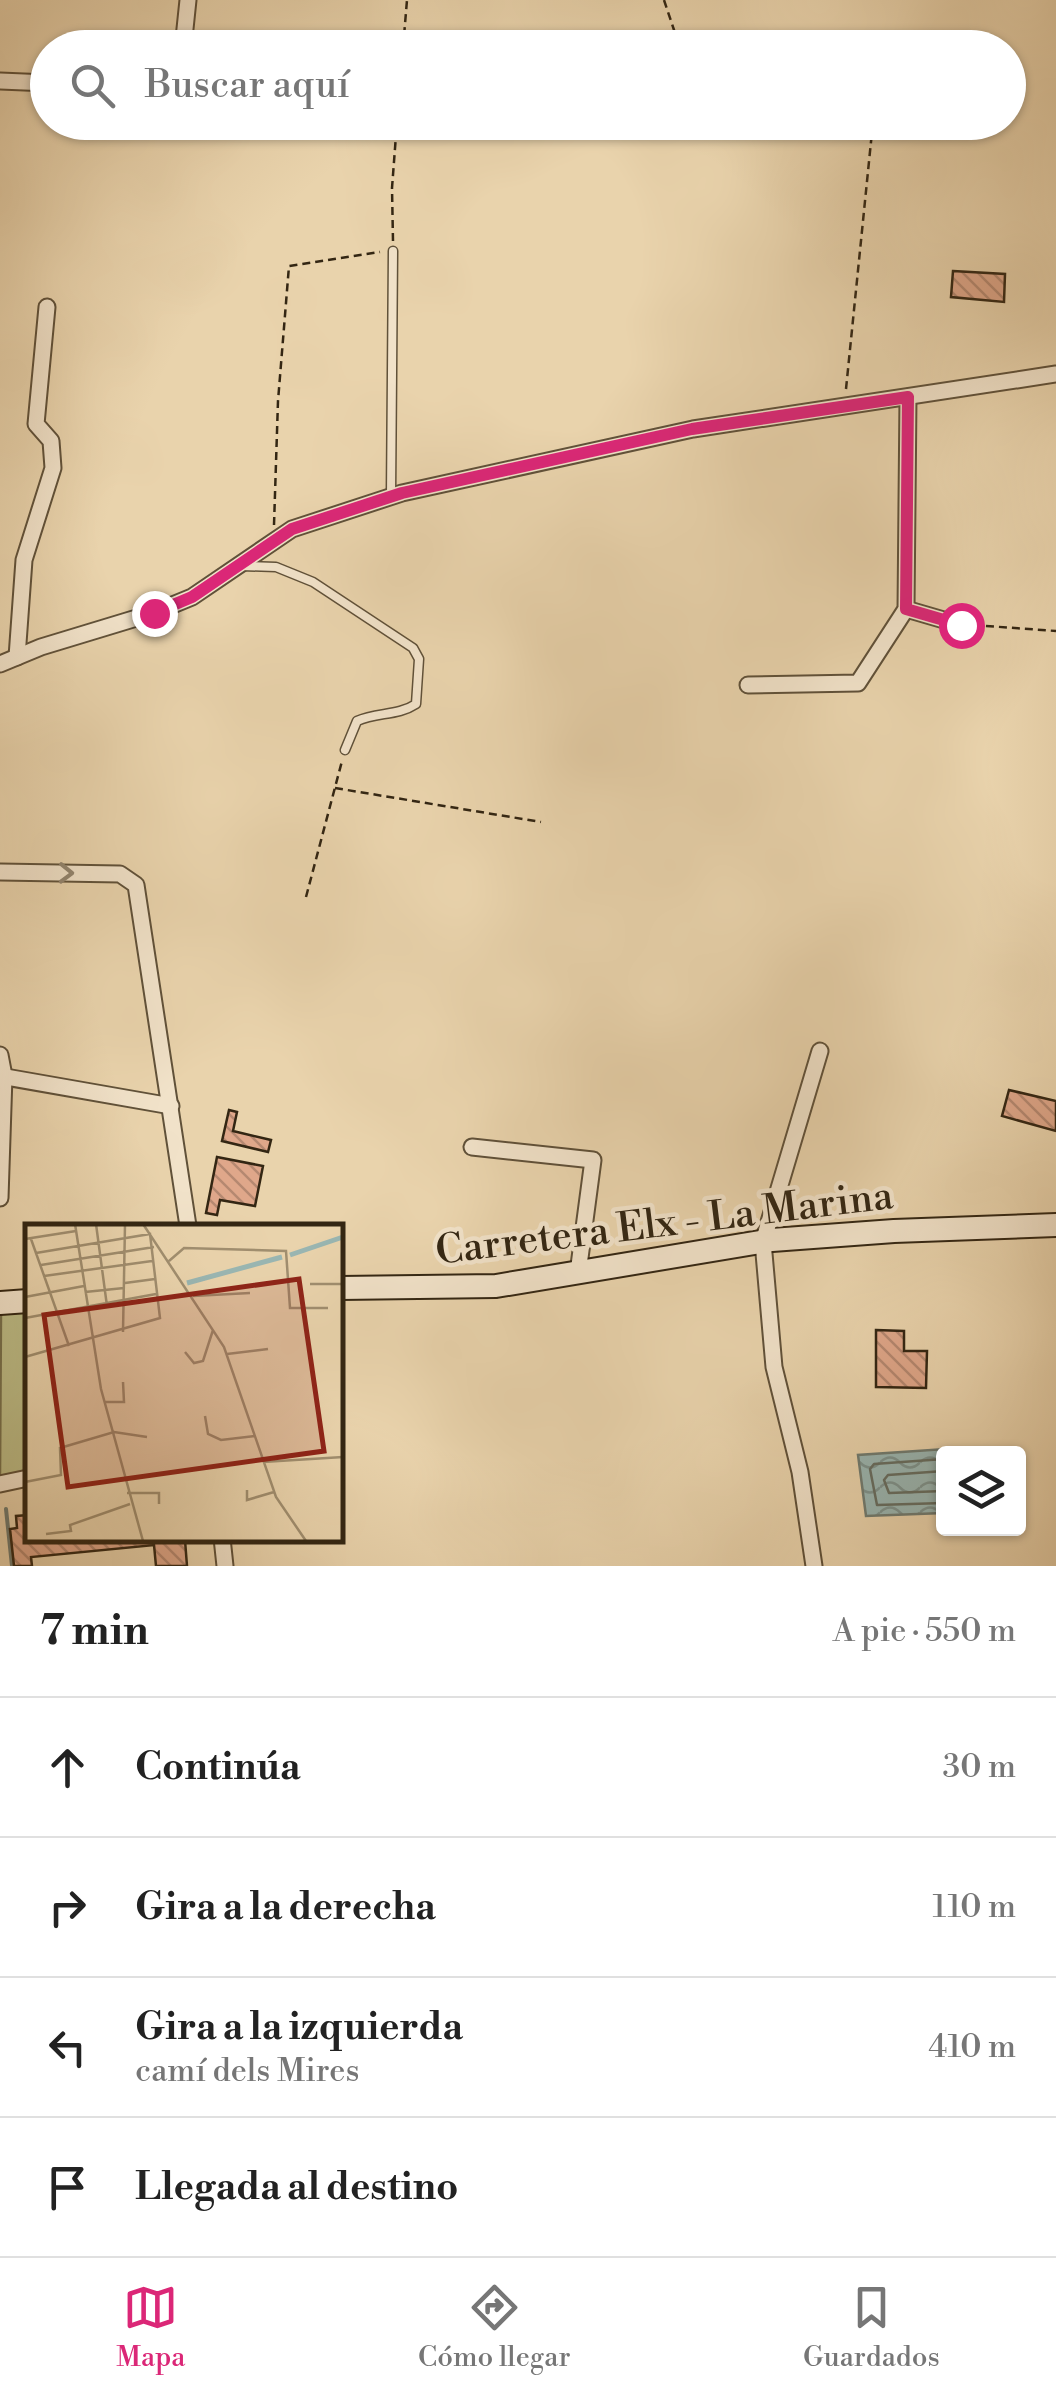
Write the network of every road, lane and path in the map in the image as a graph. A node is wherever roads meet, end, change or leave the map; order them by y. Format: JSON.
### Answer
{"nodes":[{"id":1,"x":188,"y":0,"type":"edge"},
{"id":2,"x":406,"y":0,"type":"edge"},
{"id":3,"x":664,"y":0,"type":"edge"},
{"id":4,"x":185,"y":30,"type":"edge"},
{"id":5,"x":404,"y":30,"type":"edge"},
{"id":6,"x":674,"y":30,"type":"edge"},
{"id":7,"x":0,"y":81,"type":"edge"},
{"id":8,"x":30,"y":82,"type":"edge"},
{"id":9,"x":396,"y":140,"type":"edge"},
{"id":10,"x":870,"y":140,"type":"edge"},
{"id":11,"x":393,"y":250,"type":"junction"},
{"id":12,"x":47,"y":307,"type":"dead end"},
{"id":13,"x":1056,"y":374,"type":"edge"},
{"id":14,"x":908,"y":397,"type":"junction"},
{"id":15,"x":844,"y":406,"type":"junction"},
{"id":16,"x":392,"y":496,"type":"junction"},
{"id":17,"x":274,"y":541,"type":"junction"},
{"id":18,"x":236,"y":566,"type":"junction"},
{"id":19,"x":906,"y":609,"type":"junction"},
{"id":20,"x":961,"y":625,"type":"joint"},
{"id":21,"x":1056,"y":631,"type":"edge"},
{"id":22,"x":16,"y":657,"type":"junction"},
{"id":23,"x":0,"y":664,"type":"edge"},
{"id":24,"x":748,"y":684,"type":"dead end"},
{"id":25,"x":345,"y":750,"type":"joint"},
{"id":26,"x":335,"y":788,"type":"junction"},
{"id":27,"x":541,"y":822,"type":"dead end"},
{"id":28,"x":0,"y":872,"type":"edge"},
{"id":29,"x":306,"y":896,"type":"dead end"},
{"id":30,"x":820,"y":1051,"type":"dead end"},
{"id":31,"x":0,"y":1055,"type":"edge"},
{"id":32,"x":2,"y":1076,"type":"edge"},
{"id":33,"x":171,"y":1106,"type":"junction"},
{"id":34,"x":472,"y":1147,"type":"dead end"},
{"id":35,"x":0,"y":1180,"type":"edge"},
{"id":36,"x":0,"y":1198,"type":"edge"},
{"id":37,"x":188,"y":1224,"type":"edge"},
{"id":38,"x":1056,"y":1225,"type":"edge"},
{"id":39,"x":762,"y":1242,"type":"junction"},
{"id":40,"x":578,"y":1273,"type":"junction"},
{"id":41,"x":342,"y":1288,"type":"edge"},
{"id":42,"x":25,"y":1301,"type":"edge"},
{"id":43,"x":0,"y":1303,"type":"edge"},
{"id":44,"x":25,"y":1479,"type":"edge"},
{"id":45,"x":0,"y":1484,"type":"edge"},
{"id":46,"x":222,"y":1541,"type":"edge"},
{"id":47,"x":225,"y":1566,"type":"edge"},
{"id":48,"x":814,"y":1566,"type":"edge"}],
"edges":[{"from":1,"to":4,"type":"street"},
{"from":2,"to":5,"type":"path"},
{"from":3,"to":6,"type":"path"},
{"from":7,"to":8,"type":"street"},
{"from":9,"to":11,"type":"path"},
{"from":10,"to":15,"type":"path"},
{"from":11,"to":16,"type":"lane"},
{"from":11,"to":17,"type":"path"},
{"from":12,"to":22,"type":"street"},
{"from":13,"to":14,"type":"street"},
{"from":14,"to":15,"type":"street"},
{"from":14,"to":19,"type":"street"},
{"from":15,"to":16,"type":"street"},
{"from":16,"to":17,"type":"street"},
{"from":17,"to":18,"type":"street"},
{"from":18,"to":22,"type":"street"},
{"from":18,"to":25,"type":"lane"},
{"from":19,"to":20,"type":"street"},
{"from":19,"to":24,"type":"street"},
{"from":20,"to":21,"type":"path"},
{"from":22,"to":23,"type":"street"},
{"from":25,"to":26,"type":"path"},
{"from":26,"to":27,"type":"path"},
{"from":26,"to":29,"type":"path"},
{"from":28,"to":33,"type":"street","one_way":true},
{"from":30,"to":39,"type":"street"},
{"from":31,"to":32,"type":"street"},
{"from":32,"to":33,"type":"street"},
{"from":32,"to":35,"type":"street"},
{"from":33,"to":37,"type":"street"},
{"from":34,"to":40,"type":"street"},
{"from":35,"to":36,"type":"street"},
{"from":38,"to":39,"type":"main road","name":"Carretera Elx - La Marina"},
{"from":39,"to":40,"type":"main road","name":"Carretera Elx - La Marina"},
{"from":39,"to":48,"type":"street"},
{"from":40,"to":41,"type":"main road","name":"Carretera Elx - La Marina"},
{"from":42,"to":43,"type":"main road"},
{"from":44,"to":45,"type":"street"},
{"from":46,"to":47,"type":"street"}]}
